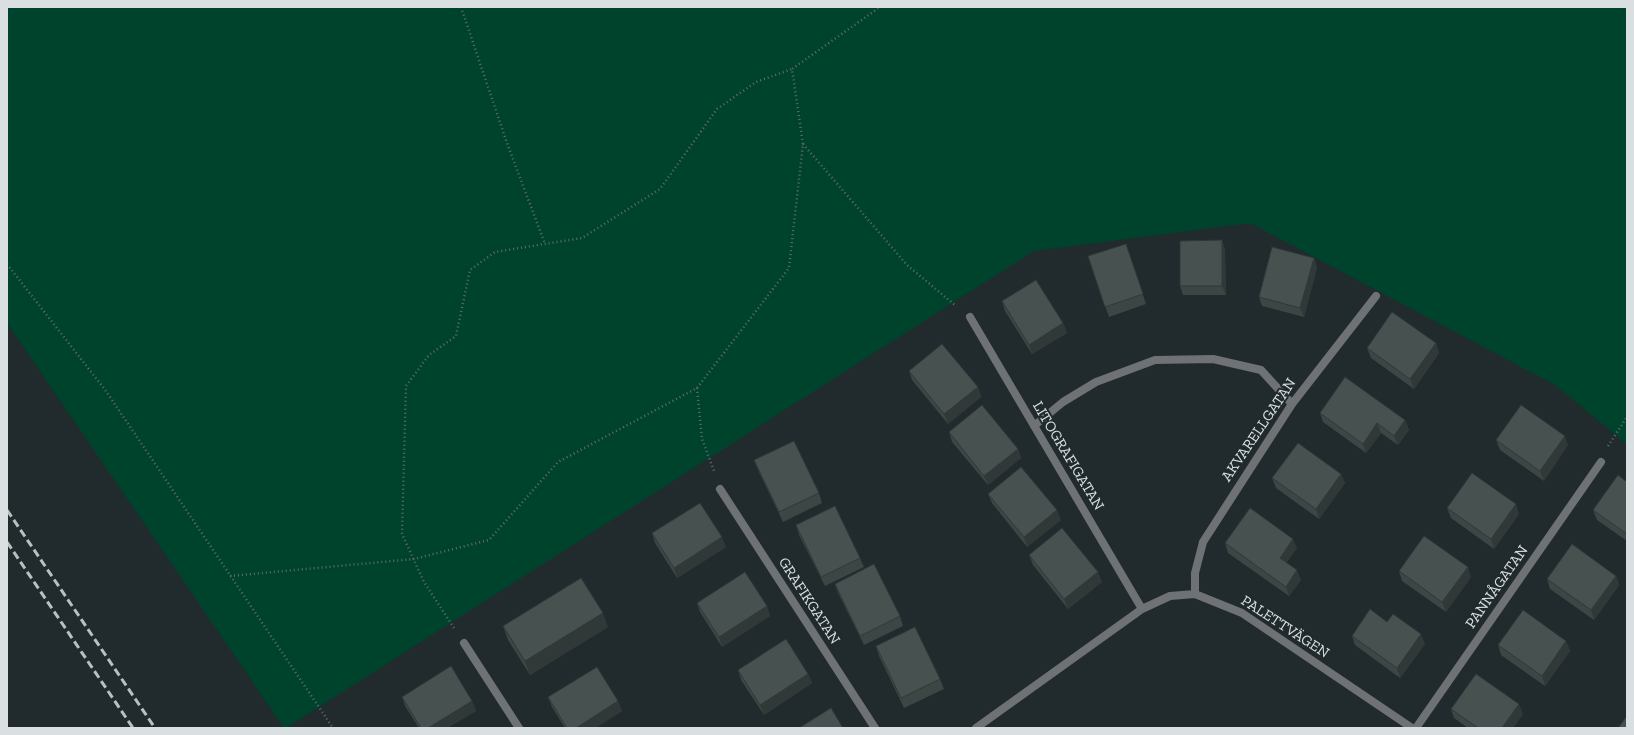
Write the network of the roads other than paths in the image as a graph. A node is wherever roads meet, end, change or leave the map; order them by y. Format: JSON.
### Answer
{"nodes":[{"id":1,"x":1376,"y":296,"type":"dead end"},
{"id":2,"x":970,"y":318,"type":"road end"},
{"id":3,"x":1292,"y":404,"type":"junction"},
{"id":4,"x":1034,"y":426,"type":"junction"},
{"id":5,"x":1602,"y":462,"type":"road end"},
{"id":6,"x":720,"y":489,"type":"road end"},
{"id":7,"x":1195,"y":594,"type":"junction"},
{"id":8,"x":1142,"y":609,"type":"junction"},
{"id":9,"x":464,"y":643,"type":"road end"},
{"id":10,"x":519,"y":728,"type":"edge"},
{"id":11,"x":875,"y":728,"type":"edge"},
{"id":12,"x":976,"y":728,"type":"edge"},
{"id":13,"x":1412,"y":728,"type":"edge"},
{"id":14,"x":1416,"y":728,"type":"edge"}],
"edges":[{"from":1,"to":3,"type":"street","name":"AKVARELLGATAN"},
{"from":2,"to":4,"type":"street","name":"LITOGRAFIGATAN"},
{"from":3,"to":4,"type":"street"},
{"from":3,"to":7,"type":"street","name":"AKVARELLGATAN"},
{"from":4,"to":8,"type":"street","name":"LITOGRAFIGATAN"},
{"from":5,"to":14,"type":"street","name":"PANNÅGATAN"},
{"from":6,"to":11,"type":"street","name":"GRAFIKGATAN"},
{"from":7,"to":8,"type":"street","name":"PALETTVÄGEN"},
{"from":7,"to":13,"type":"street","name":"PALETTVÄGEN"},
{"from":8,"to":12,"type":"street","name":"PALETTVÄGEN"},
{"from":9,"to":10,"type":"street"}]}
